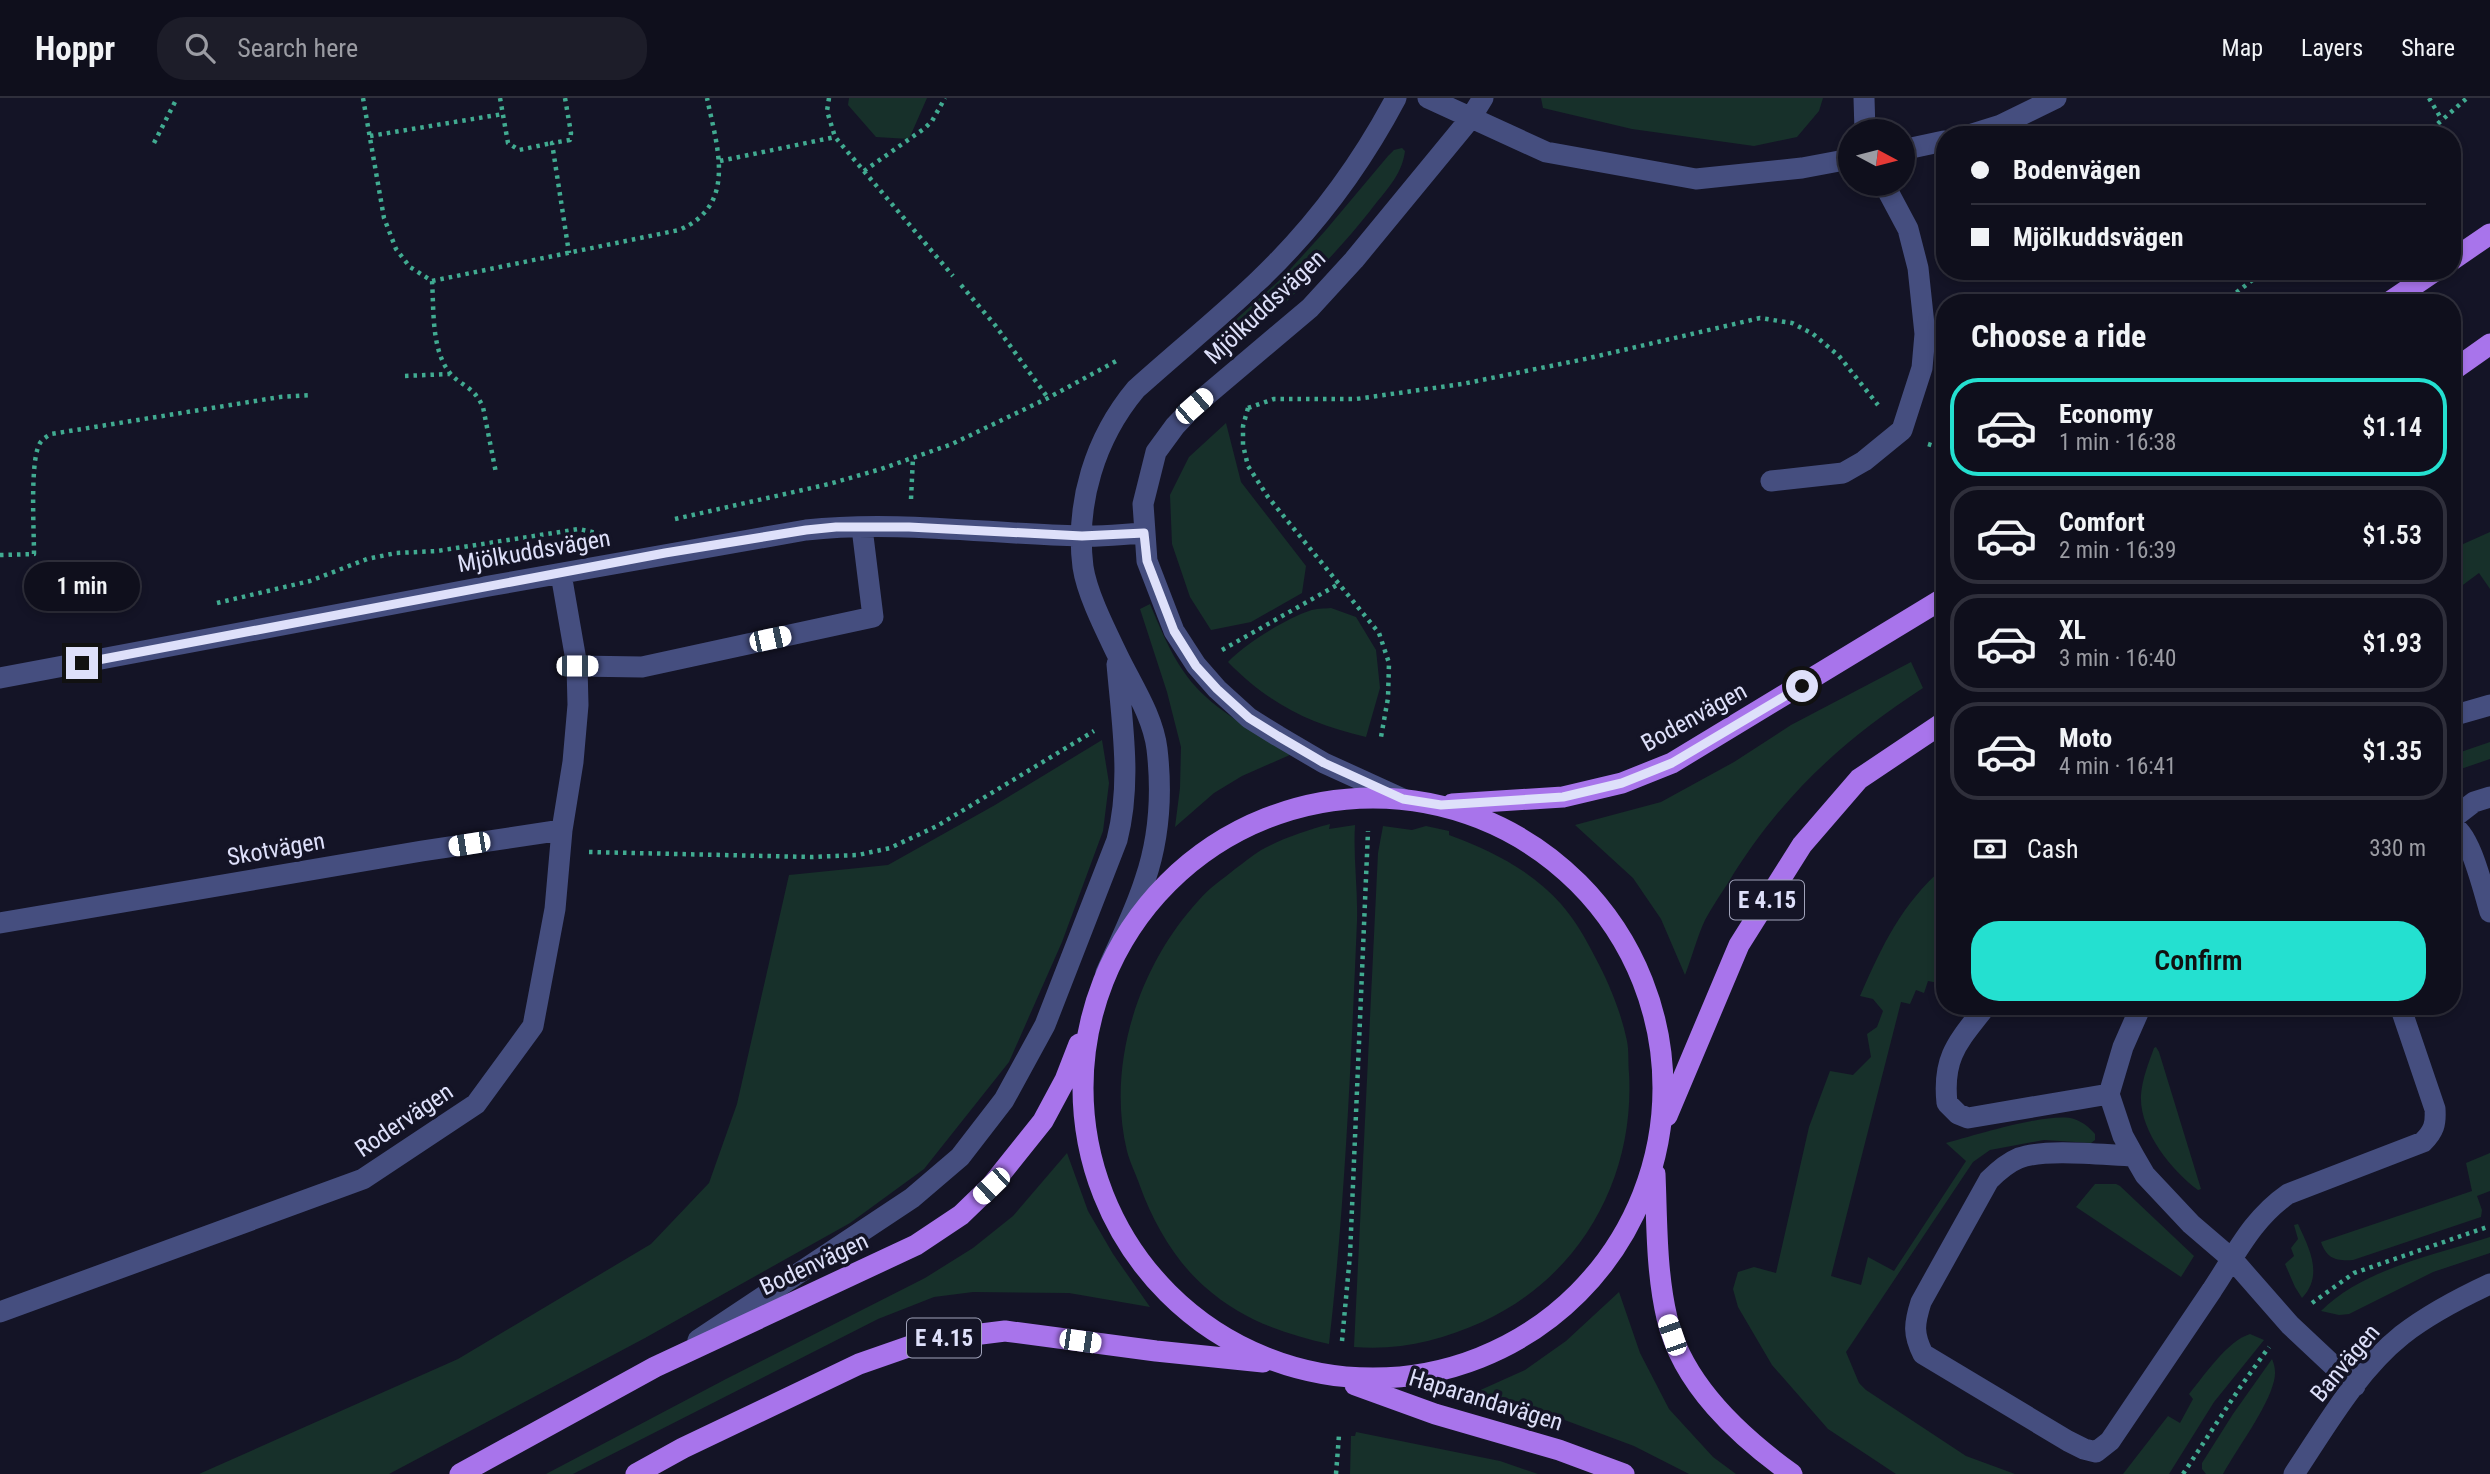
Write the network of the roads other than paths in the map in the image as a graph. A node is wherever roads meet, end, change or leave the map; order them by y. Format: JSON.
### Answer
{"nodes":[{"id":1,"x":1396,"y":98,"type":"edge"},
{"id":2,"x":1427,"y":98,"type":"edge"},
{"id":3,"x":1483,"y":98,"type":"edge"},
{"id":4,"x":1864,"y":98,"type":"edge"},
{"id":5,"x":2056,"y":98,"type":"edge"},
{"id":6,"x":1470,"y":119,"type":"junction"},
{"id":7,"x":1865,"y":119,"type":"edge"},
{"id":8,"x":1998,"y":126,"type":"edge"},
{"id":9,"x":1936,"y":143,"type":"edge"},
{"id":10,"x":1915,"y":147,"type":"edge"},
{"id":11,"x":1838,"y":161,"type":"edge"},
{"id":12,"x":1890,"y":196,"type":"edge"},
{"id":13,"x":2490,"y":234,"type":"edge"},
{"id":14,"x":2461,"y":254,"type":"edge"},
{"id":15,"x":2422,"y":280,"type":"edge"},
{"id":16,"x":2401,"y":294,"type":"edge"},
{"id":17,"x":2490,"y":344,"type":"edge"},
{"id":18,"x":2461,"y":365,"type":"edge"},
{"id":19,"x":1771,"y":481,"type":"dead end"},
{"id":20,"x":862,"y":528,"type":"junction"},
{"id":21,"x":1144,"y":533,"type":"junction"},
{"id":22,"x":1082,"y":536,"type":"junction"},
{"id":23,"x":561,"y":574,"type":"junction"},
{"id":24,"x":1936,"y":603,"type":"edge"},
{"id":25,"x":1116,"y":652,"type":"junction"},
{"id":26,"x":577,"y":666,"type":"junction"},
{"id":27,"x":0,"y":678,"type":"edge"},
{"id":28,"x":2490,"y":705,"type":"edge"},
{"id":29,"x":2461,"y":713,"type":"edge"},
{"id":30,"x":1936,"y":727,"type":"edge"},
{"id":31,"x":2490,"y":797,"type":"edge"},
{"id":32,"x":1403,"y":799,"type":"junction"},
{"id":33,"x":1441,"y":805,"type":"junction"},
{"id":34,"x":2461,"y":812,"type":"edge"},
{"id":35,"x":562,"y":830,"type":"junction"},
{"id":36,"x":2461,"y":831,"type":"edge"},
{"id":37,"x":2490,"y":912,"type":"edge"},
{"id":38,"x":0,"y":923,"type":"edge"},
{"id":39,"x":1106,"y":973,"type":"junction"},
{"id":40,"x":1096,"y":1001,"type":"junction"},
{"id":41,"x":1979,"y":1015,"type":"edge"},
{"id":42,"x":2137,"y":1015,"type":"edge"},
{"id":43,"x":2403,"y":1015,"type":"edge"},
{"id":44,"x":2109,"y":1094,"type":"junction"},
{"id":45,"x":1660,"y":1131,"type":"junction"},
{"id":46,"x":2134,"y":1156,"type":"junction"},
{"id":47,"x":1654,"y":1161,"type":"junction"},
{"id":48,"x":2232,"y":1260,"type":"junction"},
{"id":49,"x":2490,"y":1284,"type":"edge"},
{"id":50,"x":0,"y":1312,"type":"edge"},
{"id":51,"x":1279,"y":1364,"type":"junction"},
{"id":52,"x":655,"y":1367,"type":"junction"},
{"id":53,"x":1333,"y":1377,"type":"junction"},
{"id":54,"x":2355,"y":1386,"type":"junction"},
{"id":55,"x":460,"y":1474,"type":"edge"},
{"id":56,"x":636,"y":1474,"type":"edge"},
{"id":57,"x":1624,"y":1474,"type":"edge"},
{"id":58,"x":1792,"y":1474,"type":"edge"},
{"id":59,"x":2294,"y":1474,"type":"edge"}],
"edges":[{"from":1,"to":22,"type":"street","name":"Mjölkuddsvägen"},
{"from":2,"to":6,"type":"street"},
{"from":3,"to":6,"type":"street","name":"Mjölkuddsvägen"},
{"from":4,"to":7,"type":"street"},
{"from":5,"to":8,"type":"street"},
{"from":6,"to":11,"type":"street"},
{"from":6,"to":21,"type":"street","name":"Mjölkuddsvägen"},
{"from":9,"to":10,"type":"street"},
{"from":12,"to":19,"type":"street"},
{"from":13,"to":14,"type":"main road"},
{"from":15,"to":16,"type":"main road"},
{"from":17,"to":18,"type":"main road"},
{"from":20,"to":22,"type":"street","name":"Mjölkuddsvägen"},
{"from":20,"to":23,"type":"street","name":"Mjölkuddsvägen"},
{"from":20,"to":26,"type":"street"},
{"from":21,"to":22,"type":"street","name":"Mjölkuddsvägen"},
{"from":21,"to":32,"type":"street","name":"Mjölkuddsvägen"},
{"from":22,"to":25,"type":"street","name":"Mjölkuddsvägen"},
{"from":23,"to":26,"type":"street","name":"Rodervägen"},
{"from":23,"to":27,"type":"street","name":"Mjölkuddsvägen"},
{"from":24,"to":33,"type":"main road","name":"Bodenvägen"},
{"from":25,"to":39,"type":"street","name":"Mjölkuddsvägen"},
{"from":25,"to":52,"type":"street"},
{"from":26,"to":35,"type":"street","name":"Rodervägen"},
{"from":28,"to":29,"type":"street"},
{"from":30,"to":45,"type":"main road","number":"E 4.15"},
{"from":31,"to":34,"type":"street"},
{"from":32,"to":33,"type":"main road"},
{"from":32,"to":39,"type":"main road"},
{"from":33,"to":45,"type":"main road"},
{"from":35,"to":38,"type":"street","name":"Skotvägen"},
{"from":35,"to":50,"type":"street","name":"Rodervägen"},
{"from":36,"to":37,"type":"street"},
{"from":39,"to":40,"type":"main road"},
{"from":40,"to":51,"type":"main road"},
{"from":40,"to":52,"type":"main road","name":"Bodenvägen"},
{"from":41,"to":44,"type":"street"},
{"from":42,"to":44,"type":"street"},
{"from":43,"to":48,"type":"street"},
{"from":44,"to":46,"type":"street"},
{"from":45,"to":47,"type":"main road"},
{"from":46,"to":48,"type":"street"},
{"from":46,"to":48,"type":"street"},
{"from":47,"to":53,"type":"main road"},
{"from":47,"to":58,"type":"main road"},
{"from":48,"to":54,"type":"street"},
{"from":49,"to":54,"type":"street","name":"Banvägen"},
{"from":51,"to":53,"type":"main road"},
{"from":51,"to":56,"type":"main road","number":"E 4.15"},
{"from":52,"to":55,"type":"main road","name":"Bodenvägen"},
{"from":53,"to":57,"type":"main road","name":"Haparandavägen"},
{"from":54,"to":59,"type":"street","name":"Banvägen"}]}
